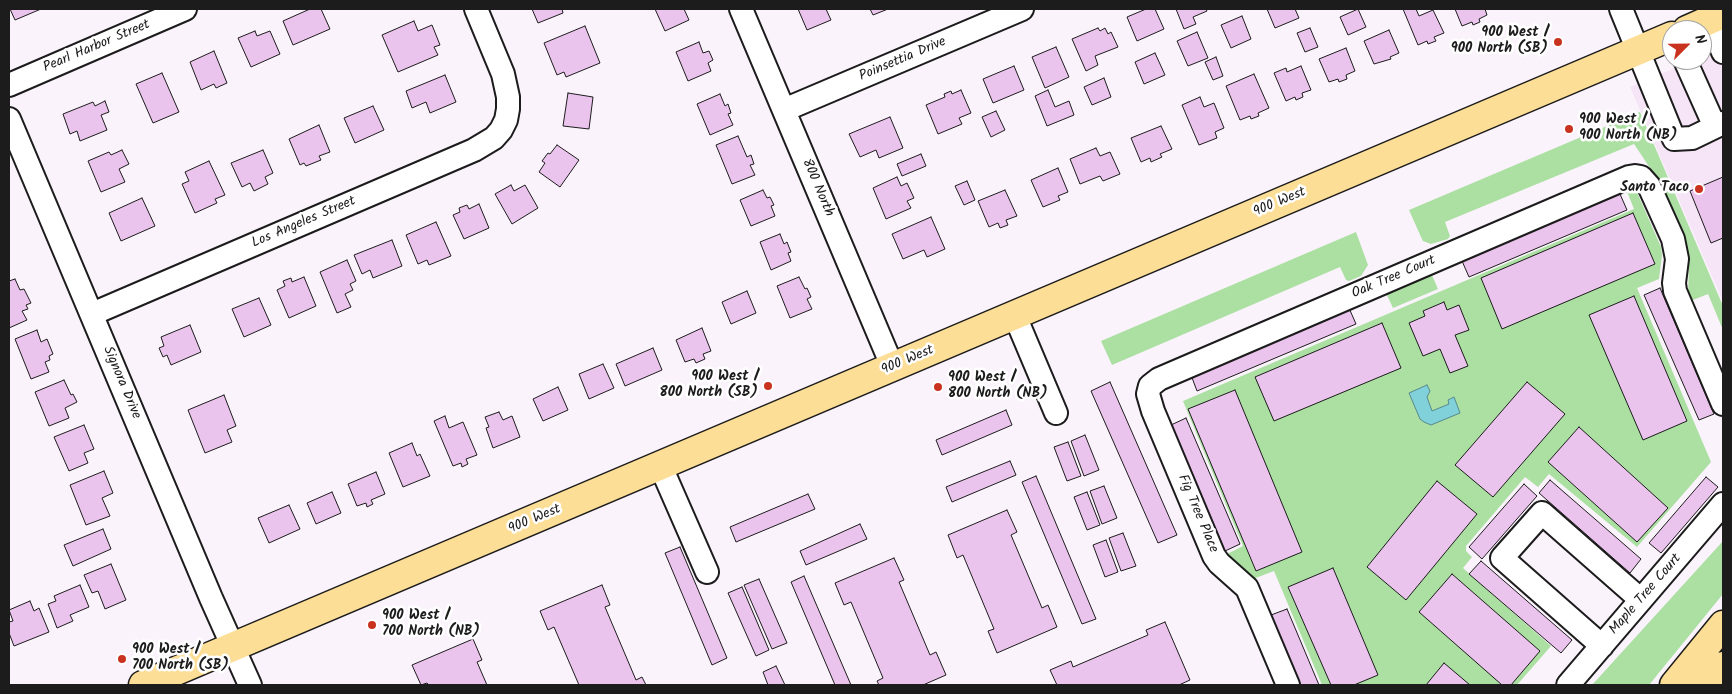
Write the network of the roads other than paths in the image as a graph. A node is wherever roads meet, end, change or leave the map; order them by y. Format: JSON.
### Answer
{"nodes":[{"id":1,"x":185,"y":9,"type":"edge"},
{"id":2,"x":476,"y":9,"type":"edge"},
{"id":3,"x":741,"y":9,"type":"edge"},
{"id":4,"x":1022,"y":9,"type":"edge"},
{"id":5,"x":1621,"y":9,"type":"edge"},
{"id":6,"x":1712,"y":31,"type":"edge"},
{"id":7,"x":1662,"y":40,"type":"edge"},
{"id":8,"x":1639,"y":50,"type":"junction"},
{"id":9,"x":1723,"y":52,"type":"edge"},
{"id":10,"x":1689,"y":70,"type":"edge"},
{"id":11,"x":9,"y":84,"type":"edge"},
{"id":12,"x":784,"y":110,"type":"junction"},
{"id":13,"x":9,"y":119,"type":"edge"},
{"id":14,"x":1719,"y":125,"type":"edge"},
{"id":15,"x":92,"y":314,"type":"junction"},
{"id":16,"x":1015,"y":316,"type":"junction"},
{"id":17,"x":893,"y":368,"type":"junction"},
{"id":18,"x":1150,"y":386,"type":"joint"},
{"id":19,"x":1723,"y":404,"type":"edge"},
{"id":20,"x":1056,"y":413,"type":"dead end"},
{"id":21,"x":660,"y":467,"type":"junction"},
{"id":22,"x":1723,"y":504,"type":"edge"},
{"id":23,"x":707,"y":572,"type":"dead end"},
{"id":24,"x":1641,"y":600,"type":"junction"},
{"id":25,"x":1723,"y":625,"type":"edge"},
{"id":26,"x":1602,"y":646,"type":"junction"},
{"id":27,"x":233,"y":648,"type":"junction"},
{"id":28,"x":1723,"y":666,"type":"edge"},
{"id":29,"x":143,"y":685,"type":"edge"},
{"id":30,"x":250,"y":685,"type":"edge"},
{"id":31,"x":1288,"y":685,"type":"edge"},
{"id":32,"x":1568,"y":685,"type":"edge"},
{"id":33,"x":1674,"y":685,"type":"edge"},
{"id":34,"x":1706,"y":685,"type":"edge"}],
"edges":[{"from":1,"to":11,"type":"street","name":"Pearl Harbor Street"},
{"from":2,"to":15,"type":"street","name":"Los Angeles Street"},
{"from":3,"to":12,"type":"street","name":"800 North"},
{"from":4,"to":12,"type":"street","name":"Poinsettia Drive"},
{"from":5,"to":8,"type":"street"},
{"from":6,"to":9,"type":"street"},
{"from":7,"to":8,"type":"main road","name":"900 West"},
{"from":8,"to":14,"type":"street"},
{"from":8,"to":16,"type":"main road","name":"900 West"},
{"from":10,"to":14,"type":"street"},
{"from":12,"to":17,"type":"street","name":"800 North"},
{"from":13,"to":15,"type":"street","name":"Signora Drive"},
{"from":15,"to":27,"type":"street","name":"Signora Drive"},
{"from":16,"to":17,"type":"main road","name":"900 West"},
{"from":16,"to":20,"type":"street"},
{"from":17,"to":21,"type":"main road","name":"900 West"},
{"from":18,"to":19,"type":"street","name":"Oak Tree Court"},
{"from":18,"to":31,"type":"street","name":"Fig Tree Place"},
{"from":21,"to":23,"type":"street"},
{"from":21,"to":27,"type":"main road","name":"900 West"},
{"from":22,"to":24,"type":"street","name":"Maple Tree Court"},
{"from":24,"to":26,"type":"street","name":"Maple Tree Court"},
{"from":24,"to":26,"type":"street"},
{"from":25,"to":33,"type":"main road"},
{"from":26,"to":32,"type":"street","name":"Maple Tree Court"},
{"from":27,"to":29,"type":"main road","name":"900 West"},
{"from":27,"to":30,"type":"street","name":"Signora Drive"},
{"from":28,"to":34,"type":"main road"}]}
